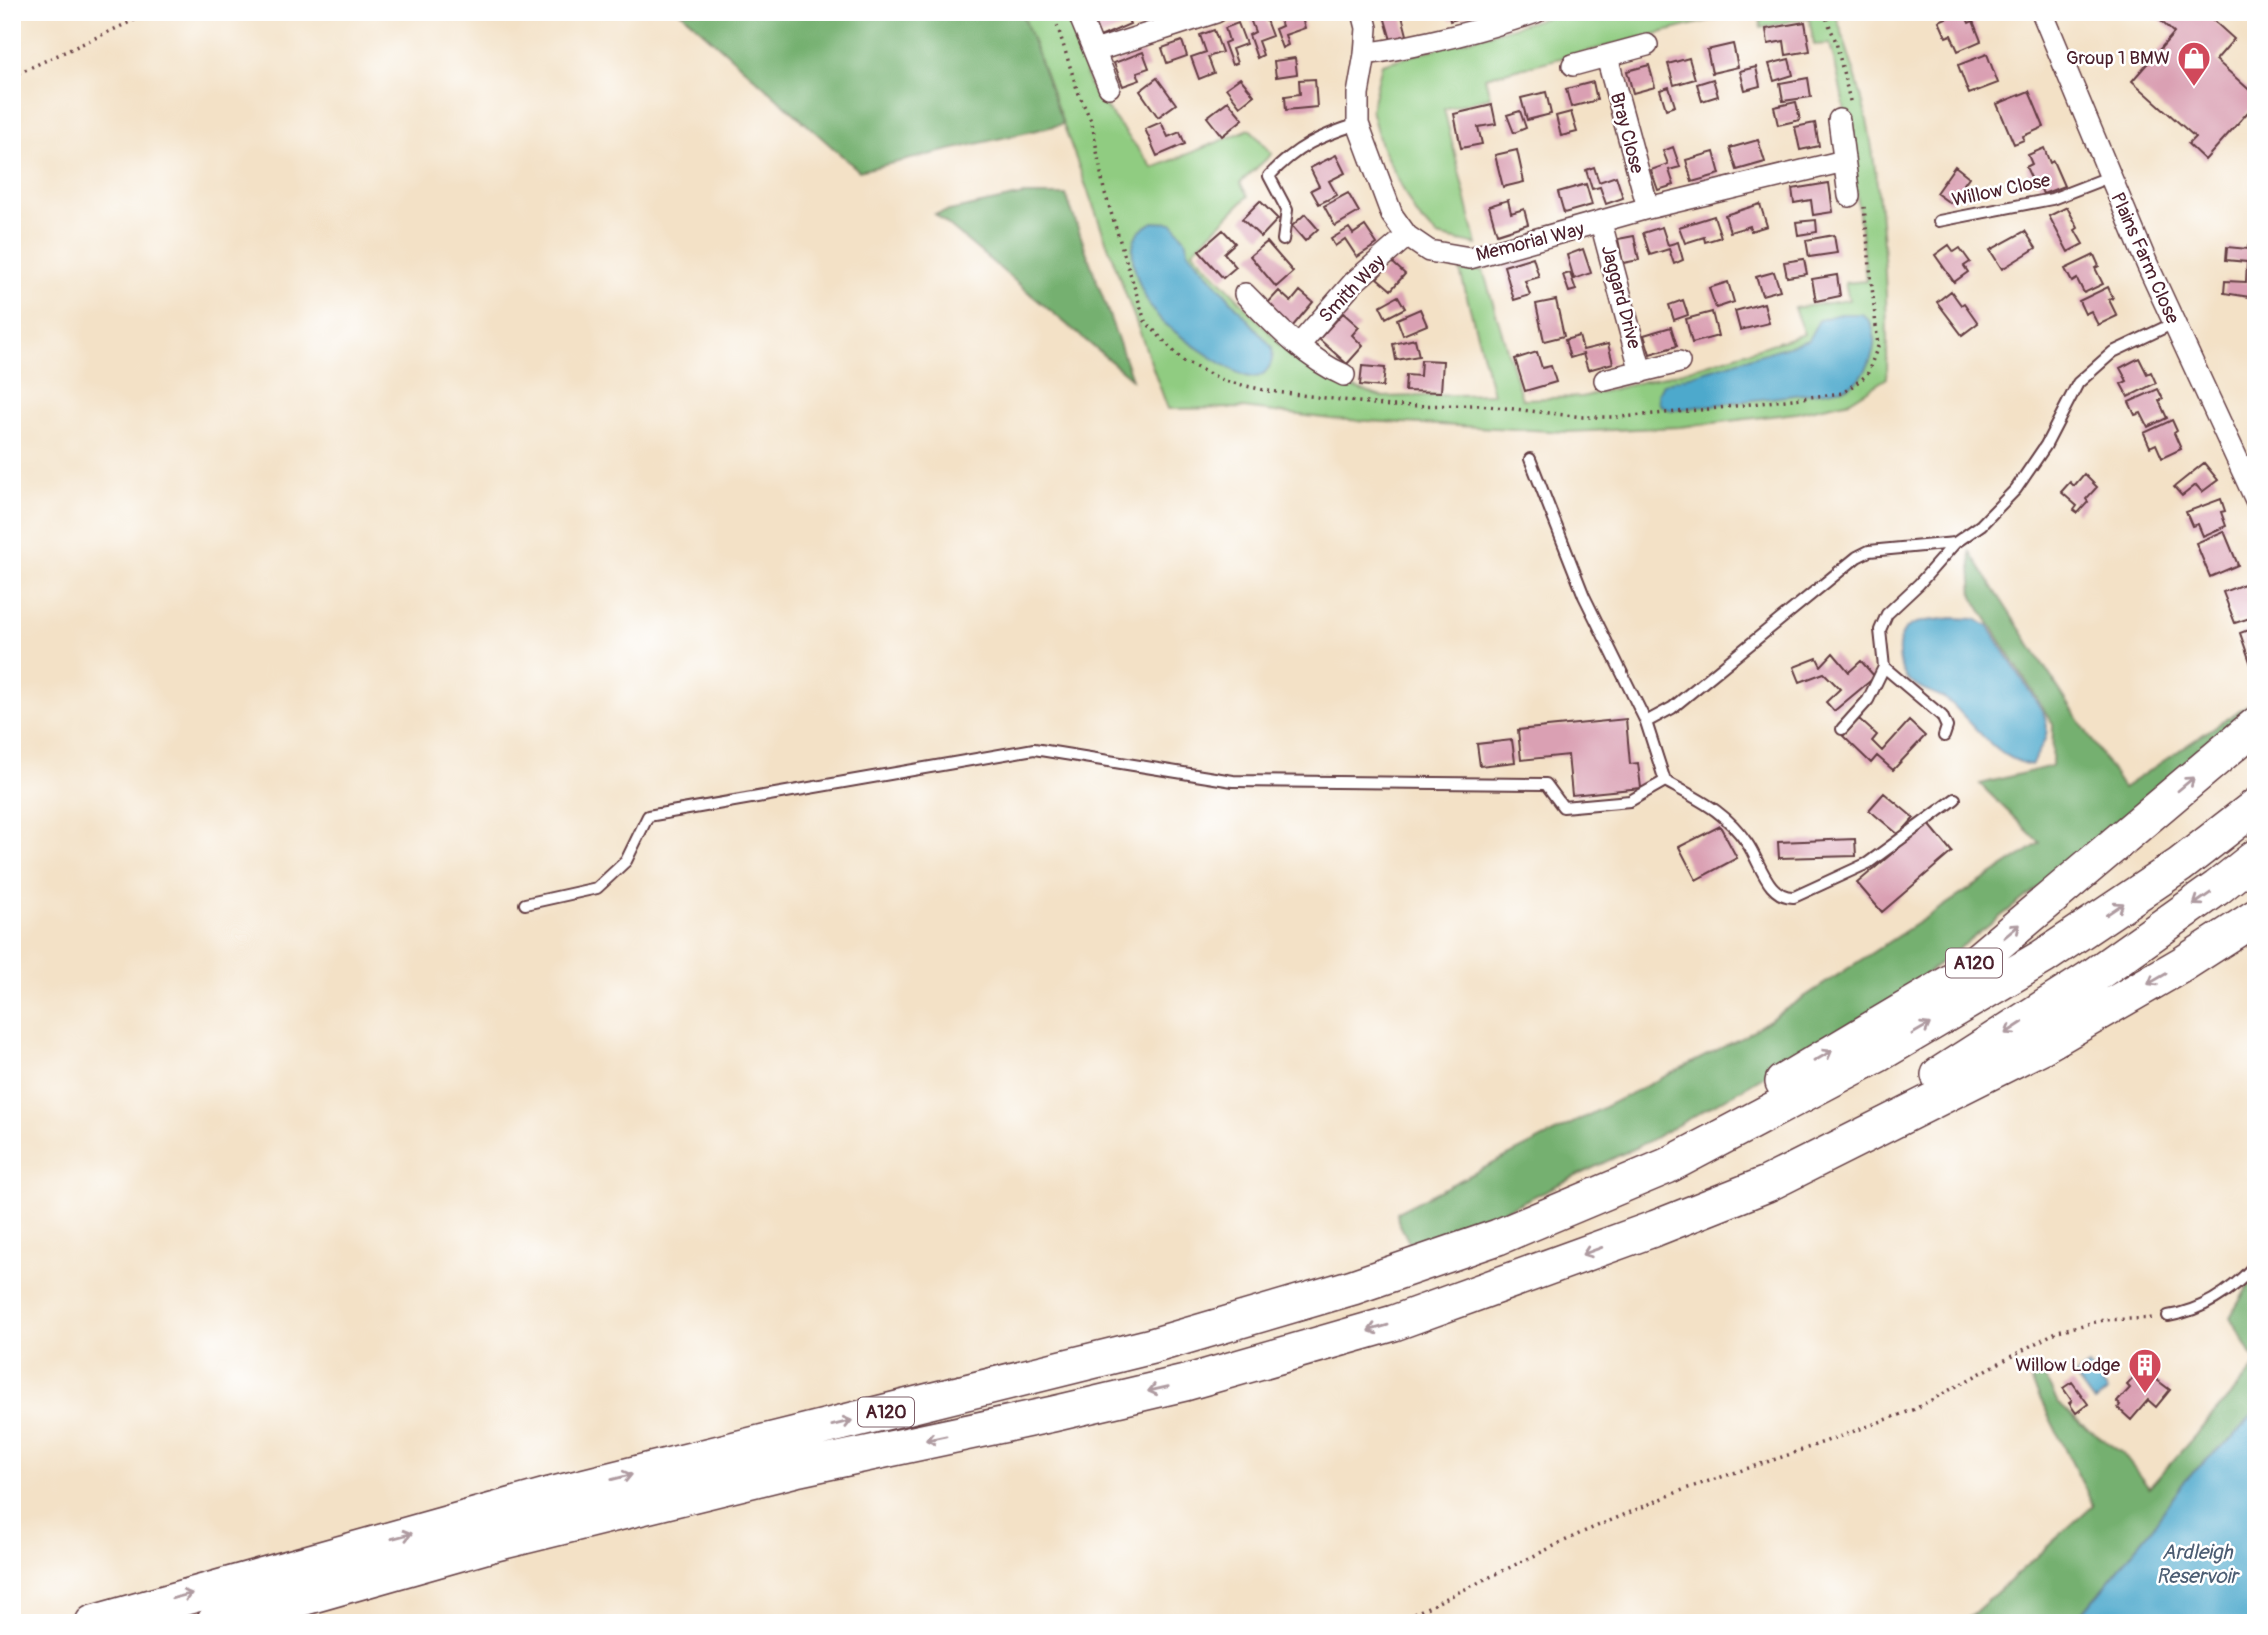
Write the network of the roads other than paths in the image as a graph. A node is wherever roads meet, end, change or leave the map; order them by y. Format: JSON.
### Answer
{"nodes":[{"id":1,"x":1216,"y":12,"type":"edge"},
{"id":2,"x":1363,"y":12,"type":"edge"},
{"id":3,"x":1536,"y":12,"type":"edge"},
{"id":4,"x":2042,"y":12,"type":"edge"},
{"id":5,"x":1081,"y":19,"type":"dead end"},
{"id":6,"x":1647,"y":45,"type":"dead end"},
{"id":7,"x":1095,"y":51,"type":"junction"},
{"id":8,"x":1365,"y":54,"type":"junction"},
{"id":9,"x":1607,"y":57,"type":"junction"},
{"id":10,"x":1573,"y":65,"type":"dead end"},
{"id":11,"x":1110,"y":88,"type":"dead end"},
{"id":12,"x":1845,"y":113,"type":"road end"},
{"id":13,"x":1358,"y":124,"type":"junction"},
{"id":14,"x":1844,"y":160,"type":"junction"},
{"id":15,"x":2109,"y":177,"type":"junction"},
{"id":16,"x":1856,"y":196,"type":"road end"},
{"id":17,"x":1648,"y":208,"type":"junction"},
{"id":18,"x":1939,"y":221,"type":"dead end"},
{"id":19,"x":1601,"y":223,"type":"junction"},
{"id":20,"x":1407,"y":236,"type":"junction"},
{"id":21,"x":1283,"y":240,"type":"dead end"},
{"id":22,"x":1245,"y":294,"type":"dead end"},
{"id":23,"x":2174,"y":323,"type":"junction"},
{"id":24,"x":1299,"y":345,"type":"junction"},
{"id":25,"x":1679,"y":362,"type":"dead end"},
{"id":26,"x":1641,"y":372,"type":"junction"},
{"id":27,"x":1344,"y":375,"type":"dead end"},
{"id":28,"x":1605,"y":380,"type":"dead end"},
{"id":29,"x":1530,"y":459,"type":"dead end"},
{"id":30,"x":2256,"y":500,"type":"edge"},
{"id":31,"x":1955,"y":543,"type":"junction"},
{"id":32,"x":1884,"y":667,"type":"junction"},
{"id":33,"x":1646,"y":722,"type":"junction"},
{"id":34,"x":2256,"y":725,"type":"edge"},
{"id":35,"x":1842,"y":729,"type":"dead end"},
{"id":36,"x":1944,"y":736,"type":"dead end"},
{"id":37,"x":1665,"y":781,"type":"junction"},
{"id":38,"x":1955,"y":799,"type":"dead end"},
{"id":39,"x":2256,"y":806,"type":"edge"},
{"id":40,"x":2256,"y":857,"type":"edge"},
{"id":41,"x":525,"y":904,"type":"dead end"},
{"id":42,"x":2256,"y":917,"type":"edge"},
{"id":43,"x":1667,"y":1166,"type":"junction"},
{"id":44,"x":1656,"y":1228,"type":"junction"},
{"id":45,"x":2256,"y":1264,"type":"edge"},
{"id":46,"x":2168,"y":1316,"type":"road end"},
{"id":47,"x":93,"y":1623,"type":"edge"},
{"id":48,"x":214,"y":1623,"type":"edge"}],
"edges":[{"from":1,"to":7,"type":"street"},
{"from":2,"to":8,"type":"street","name":"Memorial Way"},
{"from":3,"to":8,"type":"street"},
{"from":4,"to":15,"type":"street","name":"Plains Farm Close"},
{"from":5,"to":7,"type":"street"},
{"from":6,"to":9,"type":"street"},
{"from":7,"to":11,"type":"street"},
{"from":8,"to":13,"type":"street","name":"Memorial Way"},
{"from":9,"to":10,"type":"street"},
{"from":9,"to":17,"type":"street","name":"Bray Close"},
{"from":12,"to":14,"type":"street"},
{"from":13,"to":20,"type":"street","name":"Memorial Way"},
{"from":13,"to":21,"type":"lane"},
{"from":14,"to":16,"type":"street"},
{"from":14,"to":17,"type":"street","name":"Memorial Way"},
{"from":15,"to":18,"type":"lane","name":"Willow Close"},
{"from":15,"to":23,"type":"street","name":"Plains Farm Close"},
{"from":17,"to":19,"type":"street","name":"Memorial Way"},
{"from":19,"to":20,"type":"street","name":"Memorial Way"},
{"from":19,"to":26,"type":"street","name":"Jaggard Drive"},
{"from":20,"to":24,"type":"street","name":"Smith Way"},
{"from":22,"to":24,"type":"street"},
{"from":23,"to":30,"type":"street","name":"Plains Farm Close"},
{"from":23,"to":31,"type":"lane"},
{"from":24,"to":27,"type":"street"},
{"from":25,"to":26,"type":"street","name":"Jaggard Drive"},
{"from":26,"to":28,"type":"street","name":"Jaggard Drive"},
{"from":29,"to":33,"type":"lane"},
{"from":31,"to":32,"type":"lane"},
{"from":31,"to":33,"type":"lane"},
{"from":32,"to":35,"type":"lane"},
{"from":32,"to":36,"type":"lane"},
{"from":33,"to":37,"type":"lane"},
{"from":43,"to":34,"type":"highway","number":"A120","one_way":true},
{"from":37,"to":38,"type":"lane"},
{"from":37,"to":41,"type":"lane"},
{"from":43,"to":39,"type":"highway","number":"A120","one_way":true},
{"from":40,"to":44,"type":"highway","number":"A120","one_way":true},
{"from":42,"to":44,"type":"highway","number":"A120","one_way":true},
{"from":47,"to":43,"type":"highway","number":"A120","one_way":true},
{"from":44,"to":48,"type":"highway","number":"A120","one_way":true},
{"from":45,"to":46,"type":"lane"}]}
